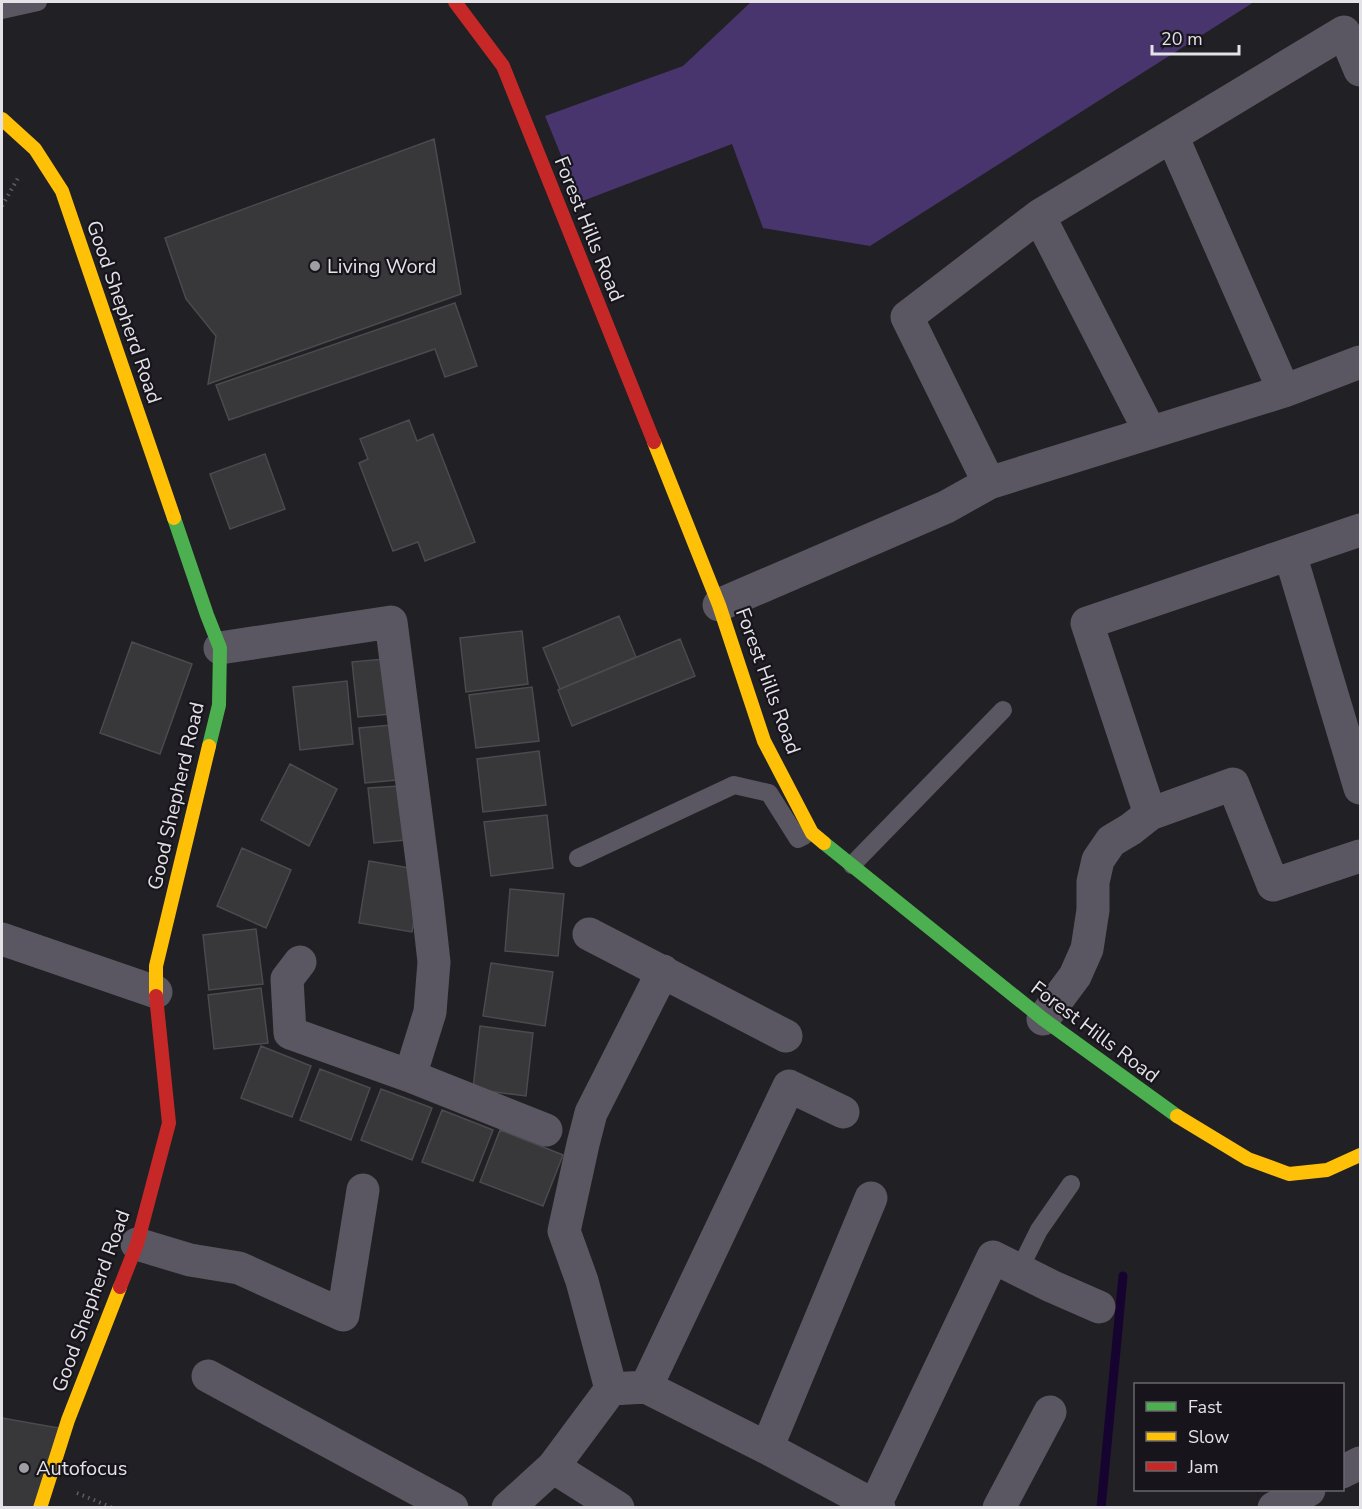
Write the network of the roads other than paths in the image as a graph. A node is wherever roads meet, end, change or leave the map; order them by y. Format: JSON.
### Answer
{"nodes":[{"id":1,"x":38,"y":2,"type":"edge"},
{"id":2,"x":454,"y":2,"type":"edge"},
{"id":3,"x":2,"y":10,"type":"edge"},
{"id":4,"x":1360,"y":70,"type":"edge"},
{"id":5,"x":2,"y":119,"type":"edge"},
{"id":6,"x":1172,"y":136,"type":"junction"},
{"id":7,"x":1040,"y":216,"type":"junction"},
{"id":8,"x":1360,"y":362,"type":"edge"},
{"id":9,"x":1284,"y":391,"type":"junction"},
{"id":10,"x":1150,"y":432,"type":"junction"},
{"id":11,"x":989,"y":483,"type":"junction"},
{"id":12,"x":1360,"y":530,"type":"edge"},
{"id":13,"x":1290,"y":554,"type":"junction"},
{"id":14,"x":719,"y":605,"type":"junction"},
{"id":15,"x":220,"y":648,"type":"junction"},
{"id":16,"x":1003,"y":710,"type":"dead end"},
{"id":17,"x":1360,"y":788,"type":"edge"},
{"id":18,"x":1149,"y":814,"type":"junction"},
{"id":19,"x":812,"y":832,"type":"junction"},
{"id":20,"x":1360,"y":856,"type":"edge"},
{"id":21,"x":578,"y":858,"type":"dead end"},
{"id":22,"x":852,"y":865,"type":"junction"},
{"id":23,"x":589,"y":934,"type":"dead end"},
{"id":24,"x":2,"y":939,"type":"edge"},
{"id":25,"x":300,"y":962,"type":"dead end"},
{"id":26,"x":663,"y":971,"type":"junction"},
{"id":27,"x":156,"y":992,"type":"junction"},
{"id":28,"x":1043,"y":1019,"type":"junction"},
{"id":29,"x":786,"y":1036,"type":"dead end"},
{"id":30,"x":410,"y":1076,"type":"junction"},
{"id":31,"x":843,"y":1112,"type":"dead end"},
{"id":32,"x":546,"y":1130,"type":"dead end"},
{"id":33,"x":1360,"y":1155,"type":"edge"},
{"id":34,"x":1071,"y":1184,"type":"dead end"},
{"id":35,"x":363,"y":1190,"type":"dead end"},
{"id":36,"x":871,"y":1198,"type":"dead end"},
{"id":37,"x":137,"y":1244,"type":"junction"},
{"id":38,"x":1019,"y":1270,"type":"junction"},
{"id":39,"x":1099,"y":1307,"type":"dead end"},
{"id":40,"x":208,"y":1376,"type":"dead end"},
{"id":41,"x":646,"y":1387,"type":"junction"},
{"id":42,"x":611,"y":1389,"type":"junction"},
{"id":43,"x":1050,"y":1412,"type":"dead end"},
{"id":44,"x":767,"y":1448,"type":"junction"},
{"id":45,"x":1360,"y":1462,"type":"edge"},
{"id":46,"x":553,"y":1467,"type":"junction"},
{"id":47,"x":1344,"y":1471,"type":"edge"},
{"id":48,"x":1307,"y":1491,"type":"edge"},
{"id":49,"x":877,"y":1506,"type":"edge"},
{"id":50,"x":40,"y":1508,"type":"edge"},
{"id":51,"x":452,"y":1508,"type":"edge"},
{"id":52,"x":508,"y":1508,"type":"edge"},
{"id":53,"x":618,"y":1508,"type":"edge"},
{"id":54,"x":999,"y":1508,"type":"edge"},
{"id":55,"x":1274,"y":1508,"type":"edge"}],
"edges":[{"from":1,"to":3,"type":"lane"},
{"from":2,"to":14,"type":"street","name":"Forest Hills Road"},
{"from":4,"to":6,"type":"street"},
{"from":5,"to":15,"type":"street","name":"Good Shepherd Road"},
{"from":6,"to":7,"type":"street"},
{"from":6,"to":9,"type":"street"},
{"from":7,"to":10,"type":"street"},
{"from":7,"to":11,"type":"street"},
{"from":8,"to":9,"type":"street"},
{"from":9,"to":10,"type":"street"},
{"from":10,"to":11,"type":"street"},
{"from":11,"to":14,"type":"street"},
{"from":12,"to":13,"type":"street"},
{"from":13,"to":17,"type":"street"},
{"from":13,"to":18,"type":"street"},
{"from":14,"to":19,"type":"street","name":"Forest Hills Road"},
{"from":15,"to":27,"type":"street","name":"Good Shepherd Road"},
{"from":15,"to":30,"type":"street"},
{"from":16,"to":22,"type":"lane"},
{"from":18,"to":20,"type":"street"},
{"from":18,"to":28,"type":"street"},
{"from":19,"to":21,"type":"lane"},
{"from":19,"to":22,"type":"street","name":"Forest Hills Road"},
{"from":22,"to":28,"type":"street","name":"Forest Hills Road"},
{"from":23,"to":26,"type":"street"},
{"from":24,"to":27,"type":"street"},
{"from":25,"to":30,"type":"street"},
{"from":26,"to":29,"type":"street"},
{"from":26,"to":42,"type":"street"},
{"from":27,"to":37,"type":"street","name":"Good Shepherd Road"},
{"from":28,"to":33,"type":"street","name":"Forest Hills Road"},
{"from":30,"to":32,"type":"street"},
{"from":31,"to":41,"type":"street"},
{"from":34,"to":38,"type":"lane"},
{"from":35,"to":37,"type":"street"},
{"from":36,"to":44,"type":"street"},
{"from":37,"to":50,"type":"street","name":"Good Shepherd Road"},
{"from":38,"to":39,"type":"street"},
{"from":38,"to":49,"type":"street"},
{"from":40,"to":51,"type":"street"},
{"from":41,"to":42,"type":"street"},
{"from":41,"to":44,"type":"street"},
{"from":42,"to":46,"type":"street"},
{"from":43,"to":54,"type":"street"},
{"from":44,"to":49,"type":"street"},
{"from":45,"to":47,"type":"street"},
{"from":46,"to":52,"type":"street"},
{"from":46,"to":53,"type":"street"},
{"from":48,"to":55,"type":"street"}]}
